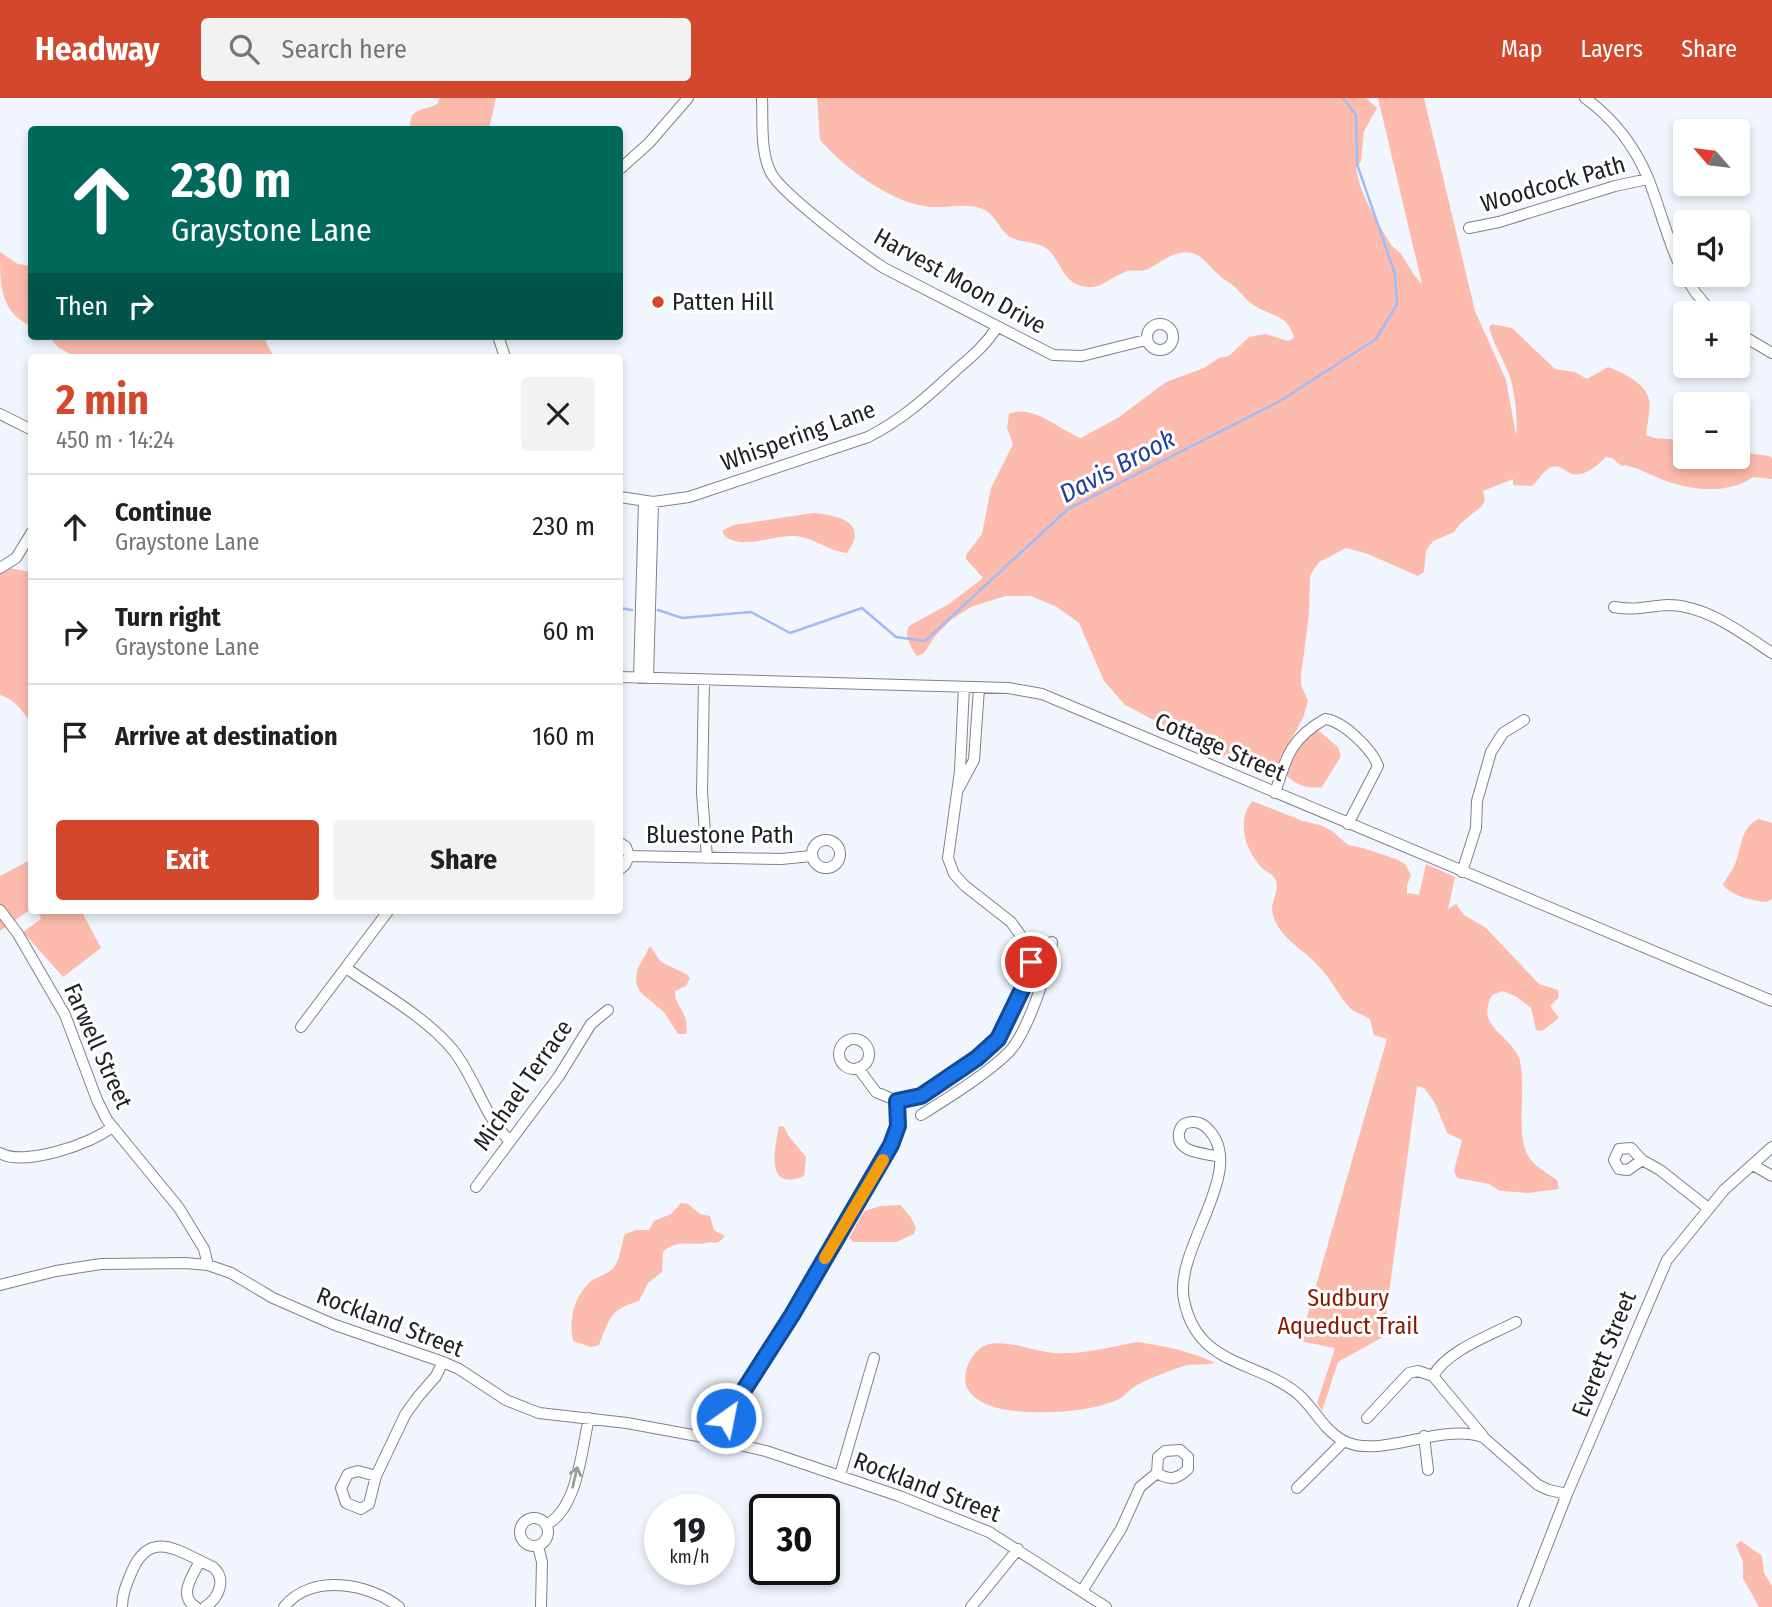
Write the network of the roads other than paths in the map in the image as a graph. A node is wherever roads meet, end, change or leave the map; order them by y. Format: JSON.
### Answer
{"nodes":[{"id":1,"x":688,"y":98,"type":"edge"},
{"id":2,"x":762,"y":98,"type":"edge"},
{"id":3,"x":1585,"y":98,"type":"edge"},
{"id":4,"x":623,"y":166,"type":"edge"},
{"id":5,"x":1648,"y":179,"type":"junction"},
{"id":6,"x":1469,"y":228,"type":"dead end"},
{"id":7,"x":1704,"y":301,"type":"edge"},
{"id":8,"x":997,"y":327,"type":"junction"},
{"id":9,"x":1146,"y":340,"type":"dead end"},
{"id":10,"x":1750,"y":340,"type":"edge"},
{"id":11,"x":1772,"y":353,"type":"edge"},
{"id":12,"x":0,"y":414,"type":"edge"},
{"id":13,"x":28,"y":428,"type":"edge"},
{"id":14,"x":623,"y":498,"type":"edge"},
{"id":15,"x":648,"y":502,"type":"junction"},
{"id":16,"x":28,"y":538,"type":"edge"},
{"id":17,"x":0,"y":568,"type":"edge"},
{"id":18,"x":1614,"y":607,"type":"dead end"},
{"id":19,"x":1772,"y":653,"type":"edge"},
{"id":20,"x":623,"y":677,"type":"edge"},
{"id":21,"x":643,"y":678,"type":"junction"},
{"id":22,"x":704,"y":680,"type":"junction"},
{"id":23,"x":964,"y":687,"type":"junction"},
{"id":24,"x":979,"y":688,"type":"junction"},
{"id":25,"x":1524,"y":720,"type":"dead end"},
{"id":26,"x":957,"y":792,"type":"junction"},
{"id":27,"x":1275,"y":793,"type":"junction"},
{"id":28,"x":1348,"y":824,"type":"junction"},
{"id":29,"x":623,"y":845,"type":"edge"},
{"id":30,"x":629,"y":856,"type":"junction"},
{"id":31,"x":812,"y":856,"type":"dead end"},
{"id":32,"x":707,"y":858,"type":"junction"},
{"id":33,"x":623,"y":867,"type":"edge"},
{"id":34,"x":1462,"y":872,"type":"junction"},
{"id":35,"x":0,"y":909,"type":"edge"},
{"id":36,"x":386,"y":914,"type":"edge"},
{"id":37,"x":1052,"y":942,"type":"dead end"},
{"id":38,"x":1031,"y":962,"type":"junction"},
{"id":39,"x":1048,"y":966,"type":"junction"},
{"id":40,"x":346,"y":968,"type":"junction"},
{"id":41,"x":1772,"y":1002,"type":"edge"},
{"id":42,"x":608,"y":1010,"type":"dead end"},
{"id":43,"x":301,"y":1027,"type":"dead end"},
{"id":44,"x":998,"y":1039,"type":"junction"},
{"id":45,"x":1011,"y":1050,"type":"junction"},
{"id":46,"x":858,"y":1068,"type":"dead end"},
{"id":47,"x":948,"y":1077,"type":"junction"},
{"id":48,"x":957,"y":1091,"type":"junction"},
{"id":49,"x":897,"y":1101,"type":"junction"},
{"id":50,"x":921,"y":1115,"type":"dead end"},
{"id":51,"x":112,"y":1127,"type":"junction"},
{"id":52,"x":510,"y":1141,"type":"junction"},
{"id":53,"x":1772,"y":1147,"type":"edge"},
{"id":54,"x":0,"y":1153,"type":"edge"},
{"id":55,"x":1220,"y":1157,"type":"dead end"},
{"id":56,"x":1642,"y":1160,"type":"dead end"},
{"id":57,"x":1753,"y":1165,"type":"junction"},
{"id":58,"x":1772,"y":1176,"type":"edge"},
{"id":59,"x":476,"y":1187,"type":"dead end"},
{"id":60,"x":1708,"y":1208,"type":"junction"},
{"id":61,"x":208,"y":1265,"type":"junction"},
{"id":62,"x":0,"y":1285,"type":"edge"},
{"id":63,"x":1516,"y":1322,"type":"dead end"},
{"id":64,"x":874,"y":1358,"type":"dead end"},
{"id":65,"x":443,"y":1362,"type":"junction"},
{"id":66,"x":1433,"y":1376,"type":"junction"},
{"id":67,"x":1367,"y":1418,"type":"dead end"},
{"id":68,"x":589,"y":1419,"type":"junction"},
{"id":69,"x":1424,"y":1436,"type":"junction"},
{"id":70,"x":1483,"y":1437,"type":"junction"},
{"id":71,"x":714,"y":1439,"type":"junction"},
{"id":72,"x":1344,"y":1441,"type":"junction"},
{"id":73,"x":1428,"y":1470,"type":"dead end"},
{"id":74,"x":1157,"y":1473,"type":"dead end"},
{"id":75,"x":840,"y":1475,"type":"junction"},
{"id":76,"x":376,"y":1476,"type":"dead end"},
{"id":77,"x":1297,"y":1488,"type":"dead end"},
{"id":78,"x":1567,"y":1494,"type":"junction"},
{"id":79,"x":546,"y":1525,"type":"junction"},
{"id":80,"x":538,"y":1546,"type":"junction"},
{"id":81,"x":1018,"y":1549,"type":"junction"},
{"id":82,"x":200,"y":1561,"type":"junction"},
{"id":83,"x":1082,"y":1591,"type":"junction"},
{"id":84,"x":122,"y":1607,"type":"edge"},
{"id":85,"x":196,"y":1607,"type":"edge"},
{"id":86,"x":205,"y":1607,"type":"edge"},
{"id":87,"x":284,"y":1607,"type":"edge"},
{"id":88,"x":399,"y":1607,"type":"edge"},
{"id":89,"x":541,"y":1607,"type":"edge"},
{"id":90,"x":971,"y":1607,"type":"edge"},
{"id":91,"x":1106,"y":1607,"type":"edge"},
{"id":92,"x":1523,"y":1607,"type":"edge"}],
"edges":[{"from":1,"to":4,"type":"street"},
{"from":2,"to":8,"type":"street","name":"Harvest Moon Drive"},
{"from":3,"to":5,"type":"street"},
{"from":5,"to":6,"type":"street","name":"Woodcock Path"},
{"from":5,"to":7,"type":"street"},
{"from":8,"to":9,"type":"street","name":"Harvest Moon Drive"},
{"from":8,"to":15,"type":"street","name":"Whispering Lane"},
{"from":10,"to":11,"type":"street"},
{"from":12,"to":13,"type":"street"},
{"from":14,"to":15,"type":"street","name":"Whispering Lane"},
{"from":15,"to":21,"type":"street"},
{"from":16,"to":17,"type":"street"},
{"from":18,"to":19,"type":"street"},
{"from":20,"to":21,"type":"street","name":"Cottage Street"},
{"from":21,"to":22,"type":"street","name":"Cottage Street"},
{"from":22,"to":23,"type":"street","name":"Cottage Street"},
{"from":22,"to":32,"type":"street"},
{"from":23,"to":24,"type":"street","name":"Cottage Street"},
{"from":23,"to":26,"type":"street"},
{"from":24,"to":26,"type":"street"},
{"from":24,"to":27,"type":"street","name":"Cottage Street"},
{"from":25,"to":34,"type":"street"},
{"from":26,"to":38,"type":"street"},
{"from":27,"to":28,"type":"street","name":"Cottage Street"},
{"from":27,"to":28,"type":"street"},
{"from":28,"to":34,"type":"street","name":"Cottage Street"},
{"from":29,"to":30,"type":"street","name":"Bluestone Path"},
{"from":30,"to":32,"type":"street","name":"Bluestone Path"},
{"from":30,"to":33,"type":"street","name":"Bluestone Path"},
{"from":31,"to":32,"type":"street","name":"Bluestone Path"},
{"from":34,"to":41,"type":"street","name":"Cottage Street"},
{"from":35,"to":51,"type":"street","name":"Farwell Street"},
{"from":36,"to":40,"type":"street"},
{"from":37,"to":39,"type":"street"},
{"from":38,"to":39,"type":"street"},
{"from":38,"to":44,"type":"street"},
{"from":39,"to":45,"type":"street"},
{"from":40,"to":43,"type":"street"},
{"from":40,"to":52,"type":"street"},
{"from":42,"to":52,"type":"street","name":"Michael Terrace"},
{"from":44,"to":45,"type":"street"},
{"from":44,"to":47,"type":"street"},
{"from":45,"to":48,"type":"street"},
{"from":46,"to":49,"type":"street"},
{"from":47,"to":48,"type":"street"},
{"from":47,"to":49,"type":"street"},
{"from":48,"to":50,"type":"street"},
{"from":49,"to":71,"type":"street"},
{"from":51,"to":54,"type":"street"},
{"from":51,"to":61,"type":"street","name":"Farwell Street"},
{"from":52,"to":59,"type":"street","name":"Michael Terrace"},
{"from":53,"to":57,"type":"street","name":"Everett Street"},
{"from":55,"to":72,"type":"street"},
{"from":56,"to":60,"type":"street"},
{"from":57,"to":58,"type":"street"},
{"from":57,"to":60,"type":"street","name":"Everett Street"},
{"from":60,"to":78,"type":"street","name":"Everett Street"},
{"from":61,"to":62,"type":"street","name":"Rockland Street"},
{"from":61,"to":65,"type":"street","name":"Rockland Street"},
{"from":63,"to":66,"type":"street"},
{"from":64,"to":75,"type":"street"},
{"from":65,"to":68,"type":"street","name":"Rockland Street"},
{"from":65,"to":76,"type":"street"},
{"from":66,"to":67,"type":"street"},
{"from":66,"to":70,"type":"street"},
{"from":68,"to":71,"type":"street","name":"Rockland Street"},
{"from":79,"to":68,"type":"street","one_way":true},
{"from":69,"to":70,"type":"street"},
{"from":69,"to":72,"type":"street"},
{"from":69,"to":73,"type":"street"},
{"from":70,"to":78,"type":"street"},
{"from":71,"to":75,"type":"street","name":"Rockland Street"},
{"from":72,"to":77,"type":"street"},
{"from":74,"to":83,"type":"street"},
{"from":75,"to":81,"type":"street","name":"Rockland Street"},
{"from":78,"to":92,"type":"street","name":"Everett Street"},
{"from":79,"to":80,"type":"street"},
{"from":79,"to":80,"type":"street"},
{"from":80,"to":89,"type":"street"},
{"from":81,"to":83,"type":"street","name":"Rockland Street"},
{"from":81,"to":90,"type":"street"},
{"from":82,"to":84,"type":"street"},
{"from":82,"to":85,"type":"street"},
{"from":82,"to":86,"type":"street"},
{"from":83,"to":91,"type":"street","name":"Rockland Street"},
{"from":87,"to":88,"type":"street"}]}
